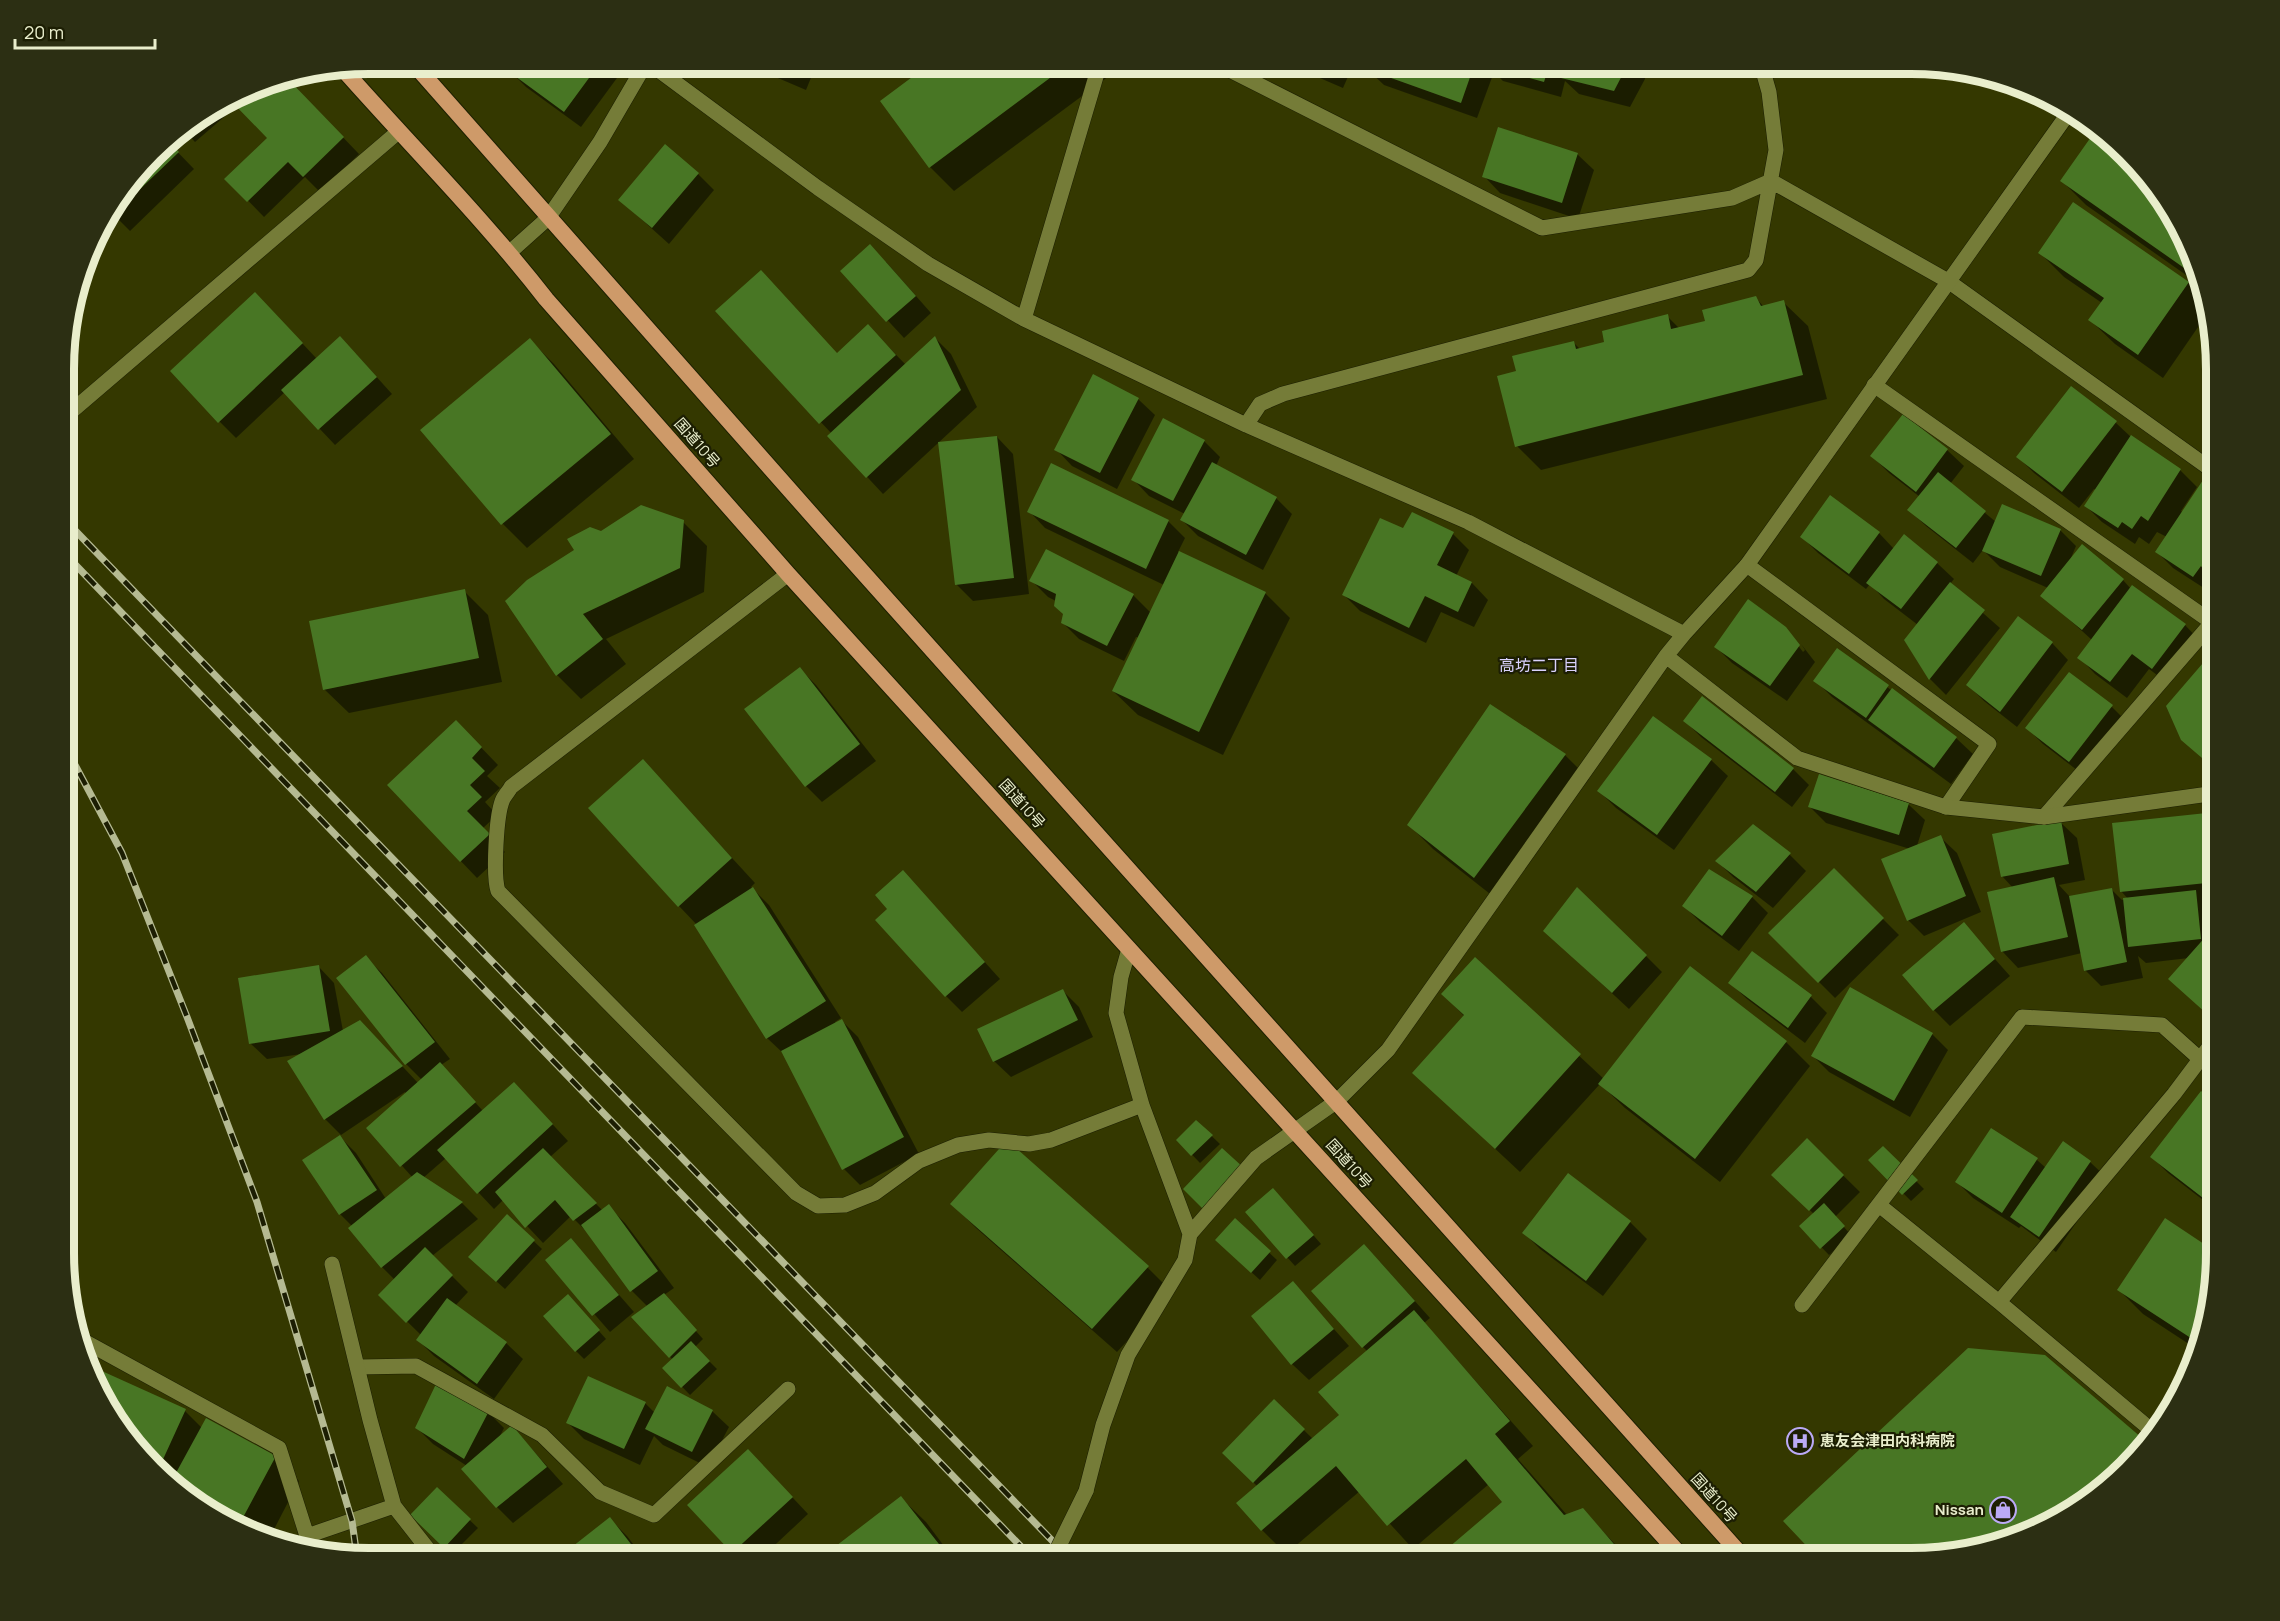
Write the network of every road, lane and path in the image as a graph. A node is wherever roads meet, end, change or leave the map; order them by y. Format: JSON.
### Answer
{"nodes":[{"id":1,"x":347,"y":74,"type":"edge"},
{"id":2,"x":423,"y":74,"type":"edge"},
{"id":3,"x":641,"y":74,"type":"edge"},
{"id":4,"x":663,"y":74,"type":"edge"},
{"id":5,"x":1097,"y":74,"type":"edge"},
{"id":6,"x":1238,"y":74,"type":"edge"},
{"id":7,"x":1764,"y":74,"type":"edge"},
{"id":8,"x":2066,"y":117,"type":"edge"},
{"id":9,"x":398,"y":132,"type":"junction"},
{"id":10,"x":1772,"y":181,"type":"junction"},
{"id":11,"x":548,"y":218,"type":"junction"},
{"id":12,"x":510,"y":252,"type":"junction"},
{"id":13,"x":1948,"y":281,"type":"junction"},
{"id":14,"x":1024,"y":318,"type":"junction"},
{"id":15,"x":1874,"y":385,"type":"junction"},
{"id":16,"x":74,"y":409,"type":"edge"},
{"id":17,"x":1246,"y":425,"type":"junction"},
{"id":18,"x":2206,"y":465,"type":"edge"},
{"id":19,"x":1747,"y":565,"type":"junction"},
{"id":20,"x":788,"y":574,"type":"junction"},
{"id":21,"x":2206,"y":615,"type":"edge"},
{"id":22,"x":2206,"y":631,"type":"edge"},
{"id":23,"x":1684,"y":634,"type":"junction"},
{"id":24,"x":1666,"y":656,"type":"junction"},
{"id":25,"x":2206,"y":795,"type":"edge"},
{"id":26,"x":1946,"y":807,"type":"junction"},
{"id":27,"x":2044,"y":817,"type":"junction"},
{"id":28,"x":1129,"y":949,"type":"junction"},
{"id":29,"x":2206,"y":1051,"type":"edge"},
{"id":30,"x":2200,"y":1059,"type":"junction"},
{"id":31,"x":1337,"y":1101,"type":"junction"},
{"id":32,"x":1142,"y":1106,"type":"junction"},
{"id":33,"x":1295,"y":1130,"type":"junction"},
{"id":34,"x":1879,"y":1205,"type":"junction"},
{"id":35,"x":1190,"y":1234,"type":"junction"},
{"id":36,"x":332,"y":1264,"type":"dead end"},
{"id":37,"x":1999,"y":1302,"type":"junction"},
{"id":38,"x":1802,"y":1305,"type":"dead end"},
{"id":39,"x":88,"y":1343,"type":"edge"},
{"id":40,"x":358,"y":1367,"type":"junction"},
{"id":41,"x":788,"y":1389,"type":"dead end"},
{"id":42,"x":2149,"y":1428,"type":"edge"},
{"id":43,"x":394,"y":1506,"type":"junction"},
{"id":44,"x":306,"y":1541,"type":"edge"},
{"id":45,"x":310,"y":1542,"type":"edge"},
{"id":46,"x":427,"y":1548,"type":"edge"},
{"id":47,"x":1058,"y":1548,"type":"edge"},
{"id":48,"x":1674,"y":1548,"type":"edge"},
{"id":49,"x":1735,"y":1548,"type":"edge"}],
"edges":[{"from":1,"to":9,"type":"highway","name":"国道10号"},
{"from":2,"to":11,"type":"highway","name":"国道10号"},
{"from":3,"to":11,"type":"street"},
{"from":4,"to":14,"type":"street"},
{"from":5,"to":14,"type":"street"},
{"from":6,"to":10,"type":"street"},
{"from":7,"to":10,"type":"street"},
{"from":8,"to":13,"type":"street"},
{"from":9,"to":12,"type":"highway","name":"国道10号"},
{"from":9,"to":16,"type":"street"},
{"from":10,"to":13,"type":"street"},
{"from":10,"to":17,"type":"street"},
{"from":11,"to":12,"type":"street"},
{"from":11,"to":31,"type":"highway","name":"国道10号"},
{"from":12,"to":20,"type":"highway","name":"国道10号"},
{"from":13,"to":15,"type":"street"},
{"from":13,"to":18,"type":"street"},
{"from":14,"to":17,"type":"street"},
{"from":15,"to":19,"type":"street"},
{"from":15,"to":21,"type":"street"},
{"from":17,"to":23,"type":"street"},
{"from":19,"to":23,"type":"street"},
{"from":19,"to":26,"type":"street"},
{"from":20,"to":28,"type":"highway","name":"国道10号"},
{"from":20,"to":32,"type":"street"},
{"from":22,"to":27,"type":"street"},
{"from":23,"to":24,"type":"street"},
{"from":24,"to":26,"type":"street"},
{"from":24,"to":31,"type":"street"},
{"from":25,"to":27,"type":"street"},
{"from":26,"to":27,"type":"street"},
{"from":28,"to":32,"type":"street"},
{"from":28,"to":33,"type":"highway","name":"国道10号"},
{"from":29,"to":30,"type":"street"},
{"from":30,"to":34,"type":"street"},
{"from":30,"to":37,"type":"street"},
{"from":31,"to":33,"type":"street"},
{"from":31,"to":49,"type":"highway","name":"国道10号"},
{"from":32,"to":35,"type":"street"},
{"from":33,"to":35,"type":"street"},
{"from":33,"to":48,"type":"highway","name":"国道10号"},
{"from":34,"to":37,"type":"street"},
{"from":34,"to":38,"type":"street"},
{"from":35,"to":47,"type":"street","bridge":true},
{"from":36,"to":40,"type":"street"},
{"from":37,"to":42,"type":"street"},
{"from":39,"to":44,"type":"street"},
{"from":40,"to":41,"type":"street"},
{"from":40,"to":43,"type":"street"},
{"from":43,"to":45,"type":"street"},
{"from":43,"to":46,"type":"street"}]}
